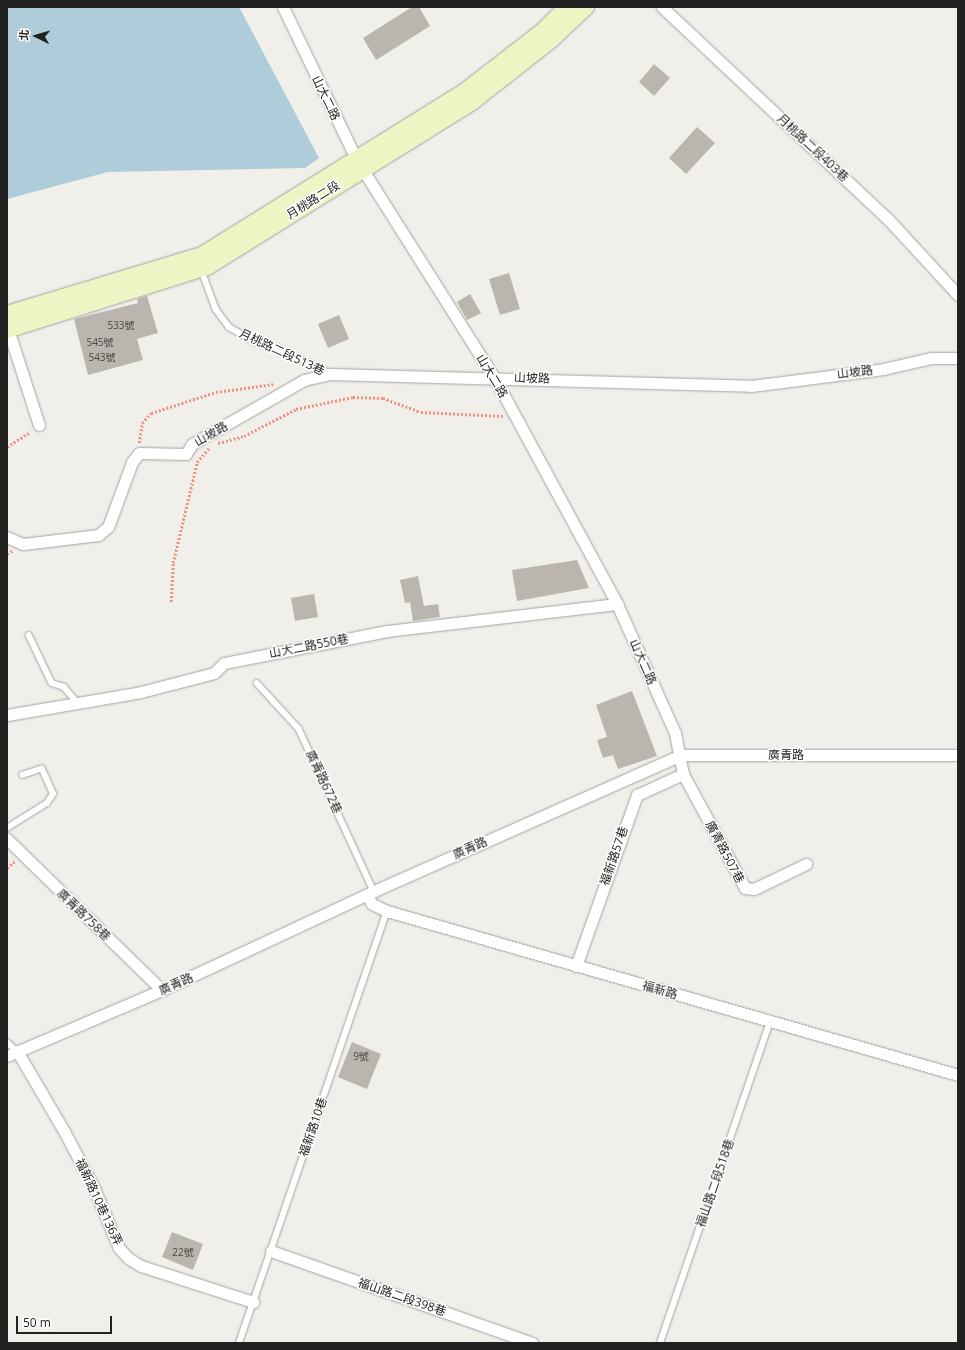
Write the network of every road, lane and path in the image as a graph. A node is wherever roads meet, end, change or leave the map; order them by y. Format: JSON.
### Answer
{"nodes":[{"id":1,"x":283,"y":7,"type":"edge"},
{"id":2,"x":567,"y":7,"type":"edge"},
{"id":3,"x":586,"y":7,"type":"edge"},
{"id":4,"x":662,"y":7,"type":"edge"},
{"id":5,"x":359,"y":164,"type":"junction"},
{"id":6,"x":201,"y":269,"type":"junction"},
{"id":7,"x":958,"y":295,"type":"edge"},
{"id":8,"x":7,"y":325,"type":"edge"},
{"id":9,"x":958,"y":358,"type":"edge"},
{"id":10,"x":330,"y":374,"type":"junction"},
{"id":11,"x":494,"y":377,"type":"junction"},
{"id":12,"x":292,"y":387,"type":"junction"},
{"id":13,"x":513,"y":412,"type":"junction"},
{"id":14,"x":39,"y":425,"type":"joint"},
{"id":15,"x":212,"y":439,"type":"junction"},
{"id":16,"x":7,"y":446,"type":"edge"},
{"id":17,"x":139,"y":453,"type":"junction"},
{"id":18,"x":7,"y":537,"type":"edge"},
{"id":19,"x":172,"y":602,"type":"dead end"},
{"id":20,"x":617,"y":604,"type":"junction"},
{"id":21,"x":29,"y":635,"type":"dead end"},
{"id":22,"x":257,"y":683,"type":"dead end"},
{"id":23,"x":78,"y":703,"type":"junction"},
{"id":24,"x":7,"y":715,"type":"edge"},
{"id":25,"x":681,"y":755,"type":"junction"},
{"id":26,"x":958,"y":755,"type":"edge"},
{"id":27,"x":683,"y":774,"type":"junction"},
{"id":28,"x":24,"y":775,"type":"dead end"},
{"id":29,"x":7,"y":828,"type":"edge"},
{"id":30,"x":7,"y":839,"type":"edge"},
{"id":31,"x":806,"y":864,"type":"dead end"},
{"id":32,"x":370,"y":893,"type":"junction"},
{"id":33,"x":387,"y":911,"type":"junction"},
{"id":34,"x":576,"y":966,"type":"junction"},
{"id":35,"x":162,"y":990,"type":"junction"},
{"id":36,"x":770,"y":1022,"type":"junction"},
{"id":37,"x":7,"y":1042,"type":"edge"},
{"id":38,"x":12,"y":1054,"type":"edge"},
{"id":39,"x":958,"y":1076,"type":"edge"},
{"id":40,"x":271,"y":1251,"type":"junction"},
{"id":41,"x":253,"y":1302,"type":"junction"},
{"id":42,"x":239,"y":1343,"type":"edge"},
{"id":43,"x":532,"y":1343,"type":"edge"},
{"id":44,"x":660,"y":1343,"type":"edge"}],
"edges":[{"from":1,"to":5,"type":"street","name":"山大二路"},
{"from":2,"to":5,"type":"street","name":"月桃路二段"},
{"from":3,"to":5,"type":"street","name":"月桃路二段"},
{"from":4,"to":7,"type":"street","name":"月桃路二段403巷"},
{"from":5,"to":6,"type":"street","name":"月桃路二段"},
{"from":5,"to":8,"type":"street","name":"月桃路二段"},
{"from":5,"to":11,"type":"street","name":"山大二路"},
{"from":6,"to":8,"type":"street","name":"月桃路二段"},
{"from":6,"to":10,"type":"lane","name":"月桃路二段513巷"},
{"from":8,"to":14,"type":"street"},
{"from":9,"to":11,"type":"street","name":"山坡路"},
{"from":10,"to":11,"type":"street","name":"山坡路"},
{"from":10,"to":12,"type":"street","name":"山坡路"},
{"from":11,"to":13,"type":"street","name":"山大二路"},
{"from":12,"to":15,"type":"street","name":"山坡路"},
{"from":12,"to":17,"type":"path"},
{"from":13,"to":15,"type":"path"},
{"from":13,"to":20,"type":"street","name":"山大二路"},
{"from":14,"to":16,"type":"path"},
{"from":15,"to":17,"type":"street","name":"山坡路"},
{"from":15,"to":19,"type":"path"},
{"from":17,"to":18,"type":"street"},
{"from":20,"to":23,"type":"street","name":"山大二路550巷"},
{"from":20,"to":25,"type":"street","name":"山大二路"},
{"from":21,"to":23,"type":"lane"},
{"from":22,"to":32,"type":"lane","name":"廣青路672巷"},
{"from":23,"to":24,"type":"street","name":"山大二路550巷"},
{"from":25,"to":26,"type":"street","name":"廣青路"},
{"from":25,"to":27,"type":"street","name":"廣青路507巷"},
{"from":25,"to":32,"type":"street","name":"廣青路"},
{"from":27,"to":31,"type":"street","name":"廣青路507巷"},
{"from":27,"to":34,"type":"street","name":"福新路57巷"},
{"from":28,"to":29,"type":"lane"},
{"from":30,"to":35,"type":"street","name":"廣青路758巷"},
{"from":32,"to":33,"type":"street","name":"福新路"},
{"from":32,"to":35,"type":"street","name":"廣青路"},
{"from":33,"to":34,"type":"street","name":"福新路"},
{"from":33,"to":40,"type":"lane","name":"福新路10巷"},
{"from":34,"to":36,"type":"street","name":"福新路"},
{"from":35,"to":38,"type":"street","name":"廣青路"},
{"from":36,"to":39,"type":"street","name":"福新路"},
{"from":36,"to":44,"type":"lane","name":"福山路二段518巷"},
{"from":37,"to":38,"type":"lane"},
{"from":38,"to":41,"type":"street","name":"福新路10巷136弄"},
{"from":40,"to":41,"type":"lane","name":"福新路10巷"},
{"from":40,"to":43,"type":"street","name":"福山路二段398巷"},
{"from":41,"to":42,"type":"lane","name":"福新路10巷"}]}
